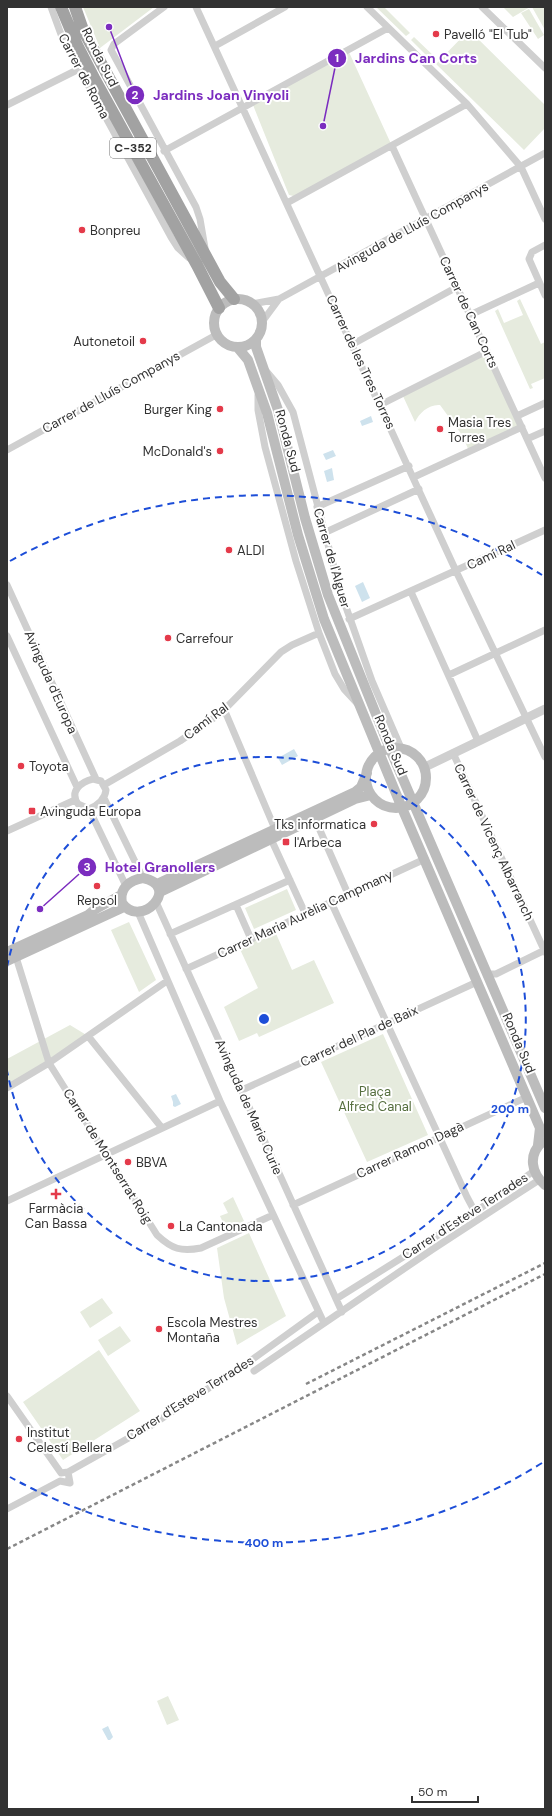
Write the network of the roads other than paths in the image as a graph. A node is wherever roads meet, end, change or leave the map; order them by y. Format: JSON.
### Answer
{"nodes":[{"id":1,"x":51,"y":7,"type":"edge"},
{"id":2,"x":62,"y":7,"type":"edge"},
{"id":3,"x":75,"y":7,"type":"edge"},
{"id":4,"x":164,"y":7,"type":"edge"},
{"id":5,"x":196,"y":7,"type":"edge"},
{"id":6,"x":285,"y":7,"type":"edge"},
{"id":7,"x":367,"y":7,"type":"edge"},
{"id":8,"x":482,"y":7,"type":"edge"},
{"id":9,"x":388,"y":28,"type":"junction"},
{"id":10,"x":215,"y":46,"type":"junction"},
{"id":11,"x":545,"y":68,"type":"edge"},
{"id":12,"x":79,"y":69,"type":"junction"},
{"id":13,"x":468,"y":104,"type":"junction"},
{"id":14,"x":7,"y":105,"type":"edge"},
{"id":15,"x":244,"y":108,"type":"junction"},
{"id":16,"x":392,"y":146,"type":"junction"},
{"id":17,"x":164,"y":151,"type":"junction"},
{"id":18,"x":545,"y":153,"type":"edge"},
{"id":19,"x":521,"y":167,"type":"junction"},
{"id":20,"x":287,"y":203,"type":"junction"},
{"id":21,"x":426,"y":219,"type":"junction"},
{"id":22,"x":545,"y":219,"type":"edge"},
{"id":23,"x":545,"y":245,"type":"edge"},
{"id":24,"x":207,"y":256,"type":"junction"},
{"id":25,"x":197,"y":265,"type":"junction"},
{"id":26,"x":322,"y":277,"type":"junction"},
{"id":27,"x":539,"y":283,"type":"junction"},
{"id":28,"x":457,"y":287,"type":"junction"},
{"id":29,"x":545,"y":295,"type":"edge"},
{"id":30,"x":234,"y":299,"type":"junction"},
{"id":31,"x":279,"y":299,"type":"junction"},
{"id":32,"x":252,"y":304,"type":"junction"},
{"id":33,"x":218,"y":308,"type":"junction"},
{"id":34,"x":470,"y":315,"type":"junction"},
{"id":35,"x":262,"y":322,"type":"junction"},
{"id":36,"x":216,"y":334,"type":"junction"},
{"id":37,"x":256,"y":340,"type":"junction"},
{"id":38,"x":353,"y":344,"type":"junction"},
{"id":39,"x":238,"y":348,"type":"junction"},
{"id":40,"x":487,"y":351,"type":"junction"},
{"id":41,"x":264,"y":370,"type":"junction"},
{"id":42,"x":258,"y":386,"type":"junction"},
{"id":43,"x":545,"y":403,"type":"edge"},
{"id":44,"x":380,"y":405,"type":"junction"},
{"id":45,"x":517,"y":416,"type":"junction"},
{"id":46,"x":522,"y":427,"type":"junction"},
{"id":47,"x":545,"y":431,"type":"edge"},
{"id":48,"x":527,"y":439,"type":"junction"},
{"id":49,"x":7,"y":450,"type":"edge"},
{"id":50,"x":409,"y":466,"type":"junction"},
{"id":51,"x":414,"y":477,"type":"junction"},
{"id":52,"x":545,"y":478,"type":"edge"},
{"id":53,"x":419,"y":489,"type":"junction"},
{"id":54,"x":317,"y":507,"type":"junction"},
{"id":55,"x":545,"y":530,"type":"edge"},
{"id":56,"x":324,"y":533,"type":"junction"},
{"id":57,"x":456,"y":571,"type":"junction"},
{"id":58,"x":7,"y":585,"type":"edge"},
{"id":59,"x":410,"y":592,"type":"junction"},
{"id":60,"x":350,"y":619,"type":"junction"},
{"id":61,"x":545,"y":630,"type":"edge"},
{"id":62,"x":319,"y":633,"type":"junction"},
{"id":63,"x":7,"y":636,"type":"edge"},
{"id":64,"x":496,"y":653,"type":"junction"},
{"id":65,"x":449,"y":675,"type":"junction"},
{"id":66,"x":358,"y":704,"type":"junction"},
{"id":67,"x":545,"y":708,"type":"edge"},
{"id":68,"x":224,"y":709,"type":"junction"},
{"id":69,"x":526,"y":717,"type":"junction"},
{"id":70,"x":478,"y":741,"type":"junction"},
{"id":71,"x":401,"y":748,"type":"junction"},
{"id":72,"x":390,"y":749,"type":"junction"},
{"id":73,"x":379,"y":753,"type":"junction"},
{"id":74,"x":453,"y":753,"type":"junction"},
{"id":75,"x":545,"y":757,"type":"edge"},
{"id":76,"x":425,"y":767,"type":"junction"},
{"id":77,"x":366,"y":773,"type":"junction"},
{"id":78,"x":96,"y":779,"type":"junction"},
{"id":79,"x":104,"y":786,"type":"junction"},
{"id":80,"x":77,"y":787,"type":"junction"},
{"id":81,"x":371,"y":795,"type":"junction"},
{"id":82,"x":104,"y":798,"type":"junction"},
{"id":83,"x":75,"y":800,"type":"junction"},
{"id":84,"x":414,"y":804,"type":"junction"},
{"id":85,"x":89,"y":808,"type":"junction"},
{"id":86,"x":402,"y":808,"type":"junction"},
{"id":87,"x":315,"y":819,"type":"junction"},
{"id":88,"x":7,"y":830,"type":"edge"},
{"id":89,"x":275,"y":830,"type":"junction"},
{"id":90,"x":271,"y":839,"type":"junction"},
{"id":91,"x":425,"y":859,"type":"junction"},
{"id":92,"x":143,"y":878,"type":"junction"},
{"id":93,"x":290,"y":880,"type":"junction"},
{"id":94,"x":159,"y":888,"type":"junction"},
{"id":95,"x":123,"y":891,"type":"junction"},
{"id":96,"x":348,"y":894,"type":"junction"},
{"id":97,"x":156,"y":902,"type":"junction"},
{"id":98,"x":331,"y":902,"type":"junction"},
{"id":99,"x":236,"y":904,"type":"junction"},
{"id":100,"x":124,"y":907,"type":"junction"},
{"id":101,"x":138,"y":912,"type":"junction"},
{"id":102,"x":305,"y":913,"type":"junction"},
{"id":103,"x":170,"y":934,"type":"junction"},
{"id":104,"x":251,"y":939,"type":"junction"},
{"id":105,"x":545,"y":951,"type":"edge"},
{"id":106,"x":10,"y":956,"type":"edge"},
{"id":107,"x":186,"y":969,"type":"junction"},
{"id":108,"x":487,"y":974,"type":"junction"},
{"id":109,"x":167,"y":981,"type":"junction"},
{"id":110,"x":477,"y":982,"type":"junction"},
{"id":111,"x":387,"y":1024,"type":"junction"},
{"id":112,"x":88,"y":1036,"type":"junction"},
{"id":113,"x":49,"y":1062,"type":"junction"},
{"id":114,"x":7,"y":1088,"type":"edge"},
{"id":115,"x":242,"y":1090,"type":"junction"},
{"id":116,"x":527,"y":1097,"type":"junction"},
{"id":117,"x":220,"y":1100,"type":"junction"},
{"id":118,"x":545,"y":1108,"type":"edge"},
{"id":119,"x":162,"y":1128,"type":"junction"},
{"id":120,"x":440,"y":1137,"type":"junction"},
{"id":121,"x":542,"y":1142,"type":"edge"},
{"id":122,"x":107,"y":1154,"type":"junction"},
{"id":123,"x":539,"y":1178,"type":"edge"},
{"id":124,"x":8,"y":1198,"type":"edge"},
{"id":125,"x":293,"y":1205,"type":"junction"},
{"id":126,"x":475,"y":1212,"type":"junction"},
{"id":127,"x":273,"y":1215,"type":"junction"},
{"id":128,"x":336,"y":1299,"type":"junction"},
{"id":129,"x":318,"y":1312,"type":"junction"},
{"id":130,"x":342,"y":1312,"type":"junction"},
{"id":131,"x":324,"y":1324,"type":"junction"},
{"id":132,"x":254,"y":1371,"type":"dead end"},
{"id":133,"x":7,"y":1396,"type":"edge"},
{"id":134,"x":64,"y":1472,"type":"junction"},
{"id":135,"x":60,"y":1482,"type":"junction"},
{"id":136,"x":7,"y":1509,"type":"edge"}],
"edges":[{"from":1,"to":12,"type":"street","name":"Carrer de Roma"},
{"from":2,"to":25,"type":"highway","name":"Ronda Sud","number":"C-352"},
{"from":3,"to":24,"type":"highway","name":"Ronda Sud","number":"C-352"},
{"from":4,"to":17,"type":"street"},
{"from":5,"to":10,"type":"street","name":"Carrer de les Tres Torres"},
{"from":6,"to":10,"type":"street"},
{"from":7,"to":9,"type":"street"},
{"from":8,"to":11,"type":"street"},
{"from":9,"to":13,"type":"street"},
{"from":9,"to":15,"type":"street"},
{"from":10,"to":15,"type":"street","name":"Carrer de les Tres Torres"},
{"from":12,"to":14,"type":"street"},
{"from":12,"to":25,"type":"street","name":"Carrer de Roma"},
{"from":13,"to":16,"type":"street"},
{"from":13,"to":19,"type":"street"},
{"from":15,"to":17,"type":"street"},
{"from":15,"to":20,"type":"street","name":"Carrer de les Tres Torres"},
{"from":16,"to":20,"type":"street"},
{"from":16,"to":21,"type":"street","name":"Carrer de Can Corts"},
{"from":17,"to":24,"type":"street"},
{"from":18,"to":19,"type":"street","name":"Avinguda de Lluís Companys"},
{"from":19,"to":21,"type":"street","name":"Avinguda de Lluís Companys"},
{"from":19,"to":22,"type":"street"},
{"from":20,"to":26,"type":"street","name":"Carrer de les Tres Torres"},
{"from":21,"to":26,"type":"street","name":"Avinguda de Lluís Companys"},
{"from":21,"to":28,"type":"street","name":"Carrer de Can Corts"},
{"from":23,"to":27,"type":"street"},
{"from":24,"to":30,"type":"highway","name":"Ronda Sud","number":"C-352"},
{"from":25,"to":33,"type":"highway","name":"Ronda Sud","number":"C-352"},
{"from":26,"to":31,"type":"street","name":"Avinguda de Lluís Companys"},
{"from":26,"to":38,"type":"street","name":"Carrer de les Tres Torres"},
{"from":27,"to":29,"type":"street"},
{"from":27,"to":34,"type":"street"},
{"from":28,"to":34,"type":"street","name":"Carrer de Can Corts"},
{"from":28,"to":38,"type":"street"},
{"from":30,"to":32,"type":"main road"},
{"from":30,"to":33,"type":"main road"},
{"from":31,"to":32,"type":"street","name":"Avinguda de Lluís Companys"},
{"from":31,"to":35,"type":"street","name":"Avinguda de Lluís Companys"},
{"from":32,"to":35,"type":"main road"},
{"from":33,"to":36,"type":"main road"},
{"from":34,"to":40,"type":"street","name":"Carrer de Can Corts"},
{"from":35,"to":37,"type":"main road"},
{"from":36,"to":39,"type":"main road"},
{"from":36,"to":49,"type":"street","name":"Carrer de Lluís Companys"},
{"from":37,"to":39,"type":"main road"},
{"from":37,"to":41,"type":"main road","name":"Ronda Sud"},
{"from":38,"to":44,"type":"street","name":"Carrer de les Tres Torres"},
{"from":39,"to":42,"type":"main road","name":"Ronda Sud"},
{"from":40,"to":44,"type":"street"},
{"from":40,"to":45,"type":"street","name":"Carrer de Can Corts"},
{"from":41,"to":54,"type":"street","name":"Carrer de l'Alguer"},
{"from":41,"to":72,"type":"main road","name":"Ronda Sud"},
{"from":42,"to":62,"type":"street"},
{"from":42,"to":66,"type":"main road","name":"Ronda Sud"},
{"from":43,"to":45,"type":"street"},
{"from":44,"to":50,"type":"street","name":"Carrer de les Tres Torres"},
{"from":45,"to":46,"type":"street","name":"Carrer de Can Corts"},
{"from":46,"to":48,"type":"street","name":"Carrer de Can Corts"},
{"from":46,"to":51,"type":"street"},
{"from":47,"to":48,"type":"street"},
{"from":48,"to":52,"type":"street","name":"Carrer de Can Corts"},
{"from":50,"to":51,"type":"street","name":"Carrer de les Tres Torres"},
{"from":50,"to":54,"type":"street"},
{"from":51,"to":53,"type":"street","name":"Carrer de les Tres Torres"},
{"from":53,"to":56,"type":"street"},
{"from":53,"to":57,"type":"street","name":"Carrer de les Tres Torres"},
{"from":54,"to":56,"type":"street","name":"Carrer de l'Alguer"},
{"from":55,"to":57,"type":"street","name":"Camí Ral"},
{"from":56,"to":60,"type":"street","name":"Carrer de l'Alguer"},
{"from":57,"to":59,"type":"street","name":"Camí Ral"},
{"from":57,"to":64,"type":"street","name":"Carrer de les Tres Torres"},
{"from":58,"to":78,"type":"street","name":"Avinguda d'Europa"},
{"from":59,"to":60,"type":"street","name":"Camí Ral"},
{"from":59,"to":65,"type":"street"},
{"from":60,"to":71,"type":"street","name":"Carrer de l'Alguer"},
{"from":61,"to":64,"type":"street"},
{"from":62,"to":66,"type":"street"},
{"from":62,"to":68,"type":"street","name":"Camí Ral"},
{"from":63,"to":80,"type":"street","name":"Avinguda d'Europa"},
{"from":64,"to":65,"type":"street"},
{"from":64,"to":69,"type":"street","name":"Carrer de les Tres Torres"},
{"from":65,"to":70,"type":"street"},
{"from":66,"to":73,"type":"main road","name":"Ronda Sud"},
{"from":67,"to":69,"type":"street"},
{"from":68,"to":79,"type":"street","name":"Camí Ral"},
{"from":68,"to":89,"type":"street"},
{"from":69,"to":70,"type":"street"},
{"from":69,"to":75,"type":"street","name":"Carrer de les Tres Torres"},
{"from":70,"to":74,"type":"street"},
{"from":71,"to":72,"type":"main road"},
{"from":71,"to":76,"type":"main road"},
{"from":72,"to":73,"type":"main road"},
{"from":72,"to":84,"type":"main road","name":"Ronda Sud"},
{"from":73,"to":77,"type":"main road"},
{"from":73,"to":86,"type":"main road","name":"Ronda Sud"},
{"from":74,"to":76,"type":"street"},
{"from":74,"to":105,"type":"street","name":"Carrer de Vicenç Albarranch"},
{"from":76,"to":84,"type":"main road"},
{"from":77,"to":81,"type":"main road"},
{"from":77,"to":89,"type":"main road"},
{"from":78,"to":79,"type":"street"},
{"from":78,"to":80,"type":"street"},
{"from":79,"to":82,"type":"street"},
{"from":80,"to":83,"type":"street"},
{"from":81,"to":86,"type":"main road"},
{"from":81,"to":87,"type":"main road"},
{"from":82,"to":85,"type":"street"},
{"from":82,"to":92,"type":"street"},
{"from":83,"to":85,"type":"street"},
{"from":83,"to":88,"type":"street"},
{"from":84,"to":86,"type":"main road"},
{"from":84,"to":108,"type":"main road","name":"Ronda Sud"},
{"from":85,"to":95,"type":"street"},
{"from":86,"to":91,"type":"main road","name":"Ronda Sud"},
{"from":87,"to":90,"type":"main road"},
{"from":87,"to":96,"type":"street"},
{"from":89,"to":94,"type":"main road"},
{"from":90,"to":93,"type":"street"},
{"from":90,"to":94,"type":"main road"},
{"from":91,"to":96,"type":"street","name":"Carrer Maria Aurèlia Campmany"},
{"from":91,"to":110,"type":"main road","name":"Ronda Sud"},
{"from":92,"to":94,"type":"main road"},
{"from":92,"to":95,"type":"main road"},
{"from":93,"to":99,"type":"street"},
{"from":93,"to":102,"type":"street"},
{"from":94,"to":97,"type":"main road"},
{"from":95,"to":100,"type":"main road"},
{"from":95,"to":106,"type":"main road"},
{"from":96,"to":98,"type":"street","name":"Carrer Maria Aurèlia Campmany"},
{"from":97,"to":101,"type":"main road"},
{"from":97,"to":103,"type":"street","name":"Avinguda de Marie Curie"},
{"from":98,"to":102,"type":"street","name":"Carrer Maria Aurèlia Campmany"},
{"from":98,"to":111,"type":"street"},
{"from":99,"to":103,"type":"street"},
{"from":99,"to":104,"type":"street"},
{"from":100,"to":101,"type":"main road"},
{"from":100,"to":106,"type":"main road"},
{"from":101,"to":109,"type":"street","name":"Avinguda de Marie Curie"},
{"from":102,"to":104,"type":"street","name":"Carrer Maria Aurèlia Campmany"},
{"from":103,"to":107,"type":"street","name":"Avinguda de Marie Curie"},
{"from":104,"to":107,"type":"street","name":"Carrer Maria Aurèlia Campmany"},
{"from":105,"to":108,"type":"street"},
{"from":106,"to":113,"type":"street","name":"Carrer de Montserrat Roig"},
{"from":107,"to":115,"type":"street","name":"Avinguda de Marie Curie"},
{"from":108,"to":118,"type":"main road","name":"Ronda Sud"},
{"from":109,"to":112,"type":"street"},
{"from":109,"to":117,"type":"street","name":"Avinguda de Marie Curie"},
{"from":110,"to":111,"type":"street","name":"Carrer del Pla de Baix"},
{"from":110,"to":116,"type":"main road","name":"Ronda Sud"},
{"from":111,"to":115,"type":"street","name":"Carrer del Pla de Baix"},
{"from":111,"to":120,"type":"street"},
{"from":112,"to":113,"type":"street"},
{"from":112,"to":119,"type":"street"},
{"from":113,"to":114,"type":"street"},
{"from":113,"to":122,"type":"street","name":"Carrer de Montserrat Roig"},
{"from":115,"to":125,"type":"street","name":"Avinguda de Marie Curie"},
{"from":116,"to":120,"type":"street","name":"Carrer Ramon Dagà"},
{"from":116,"to":121,"type":"main road","name":"Ronda Sud"},
{"from":117,"to":119,"type":"street"},
{"from":117,"to":127,"type":"street","name":"Avinguda de Marie Curie"},
{"from":119,"to":122,"type":"street"},
{"from":120,"to":125,"type":"street","name":"Carrer Ramon Dagà"},
{"from":120,"to":126,"type":"street"},
{"from":121,"to":123,"type":"main road","name":"Ronda Sud"},
{"from":122,"to":124,"type":"street"},
{"from":122,"to":127,"type":"street","name":"Carrer de Montserrat Roig"},
{"from":123,"to":126,"type":"street","name":"Carrer d'Esteve Terrades"},
{"from":123,"to":130,"type":"street","name":"Carrer d'Esteve Terrades"},
{"from":125,"to":128,"type":"street","name":"Avinguda de Marie Curie"},
{"from":126,"to":128,"type":"street","name":"Carrer d'Esteve Terrades"},
{"from":127,"to":129,"type":"street","name":"Avinguda de Marie Curie"},
{"from":128,"to":130,"type":"street","name":"Avinguda de Marie Curie"},
{"from":129,"to":131,"type":"street"},
{"from":129,"to":134,"type":"street","name":"Carrer d'Esteve Terrades"},
{"from":130,"to":131,"type":"street","name":"Carrer d'Esteve Terrades"},
{"from":131,"to":132,"type":"street","name":"Carrer d'Esteve Terrades"},
{"from":133,"to":134,"type":"street"},
{"from":134,"to":135,"type":"street"},
{"from":134,"to":135,"type":"street"},
{"from":135,"to":136,"type":"street"}]}
